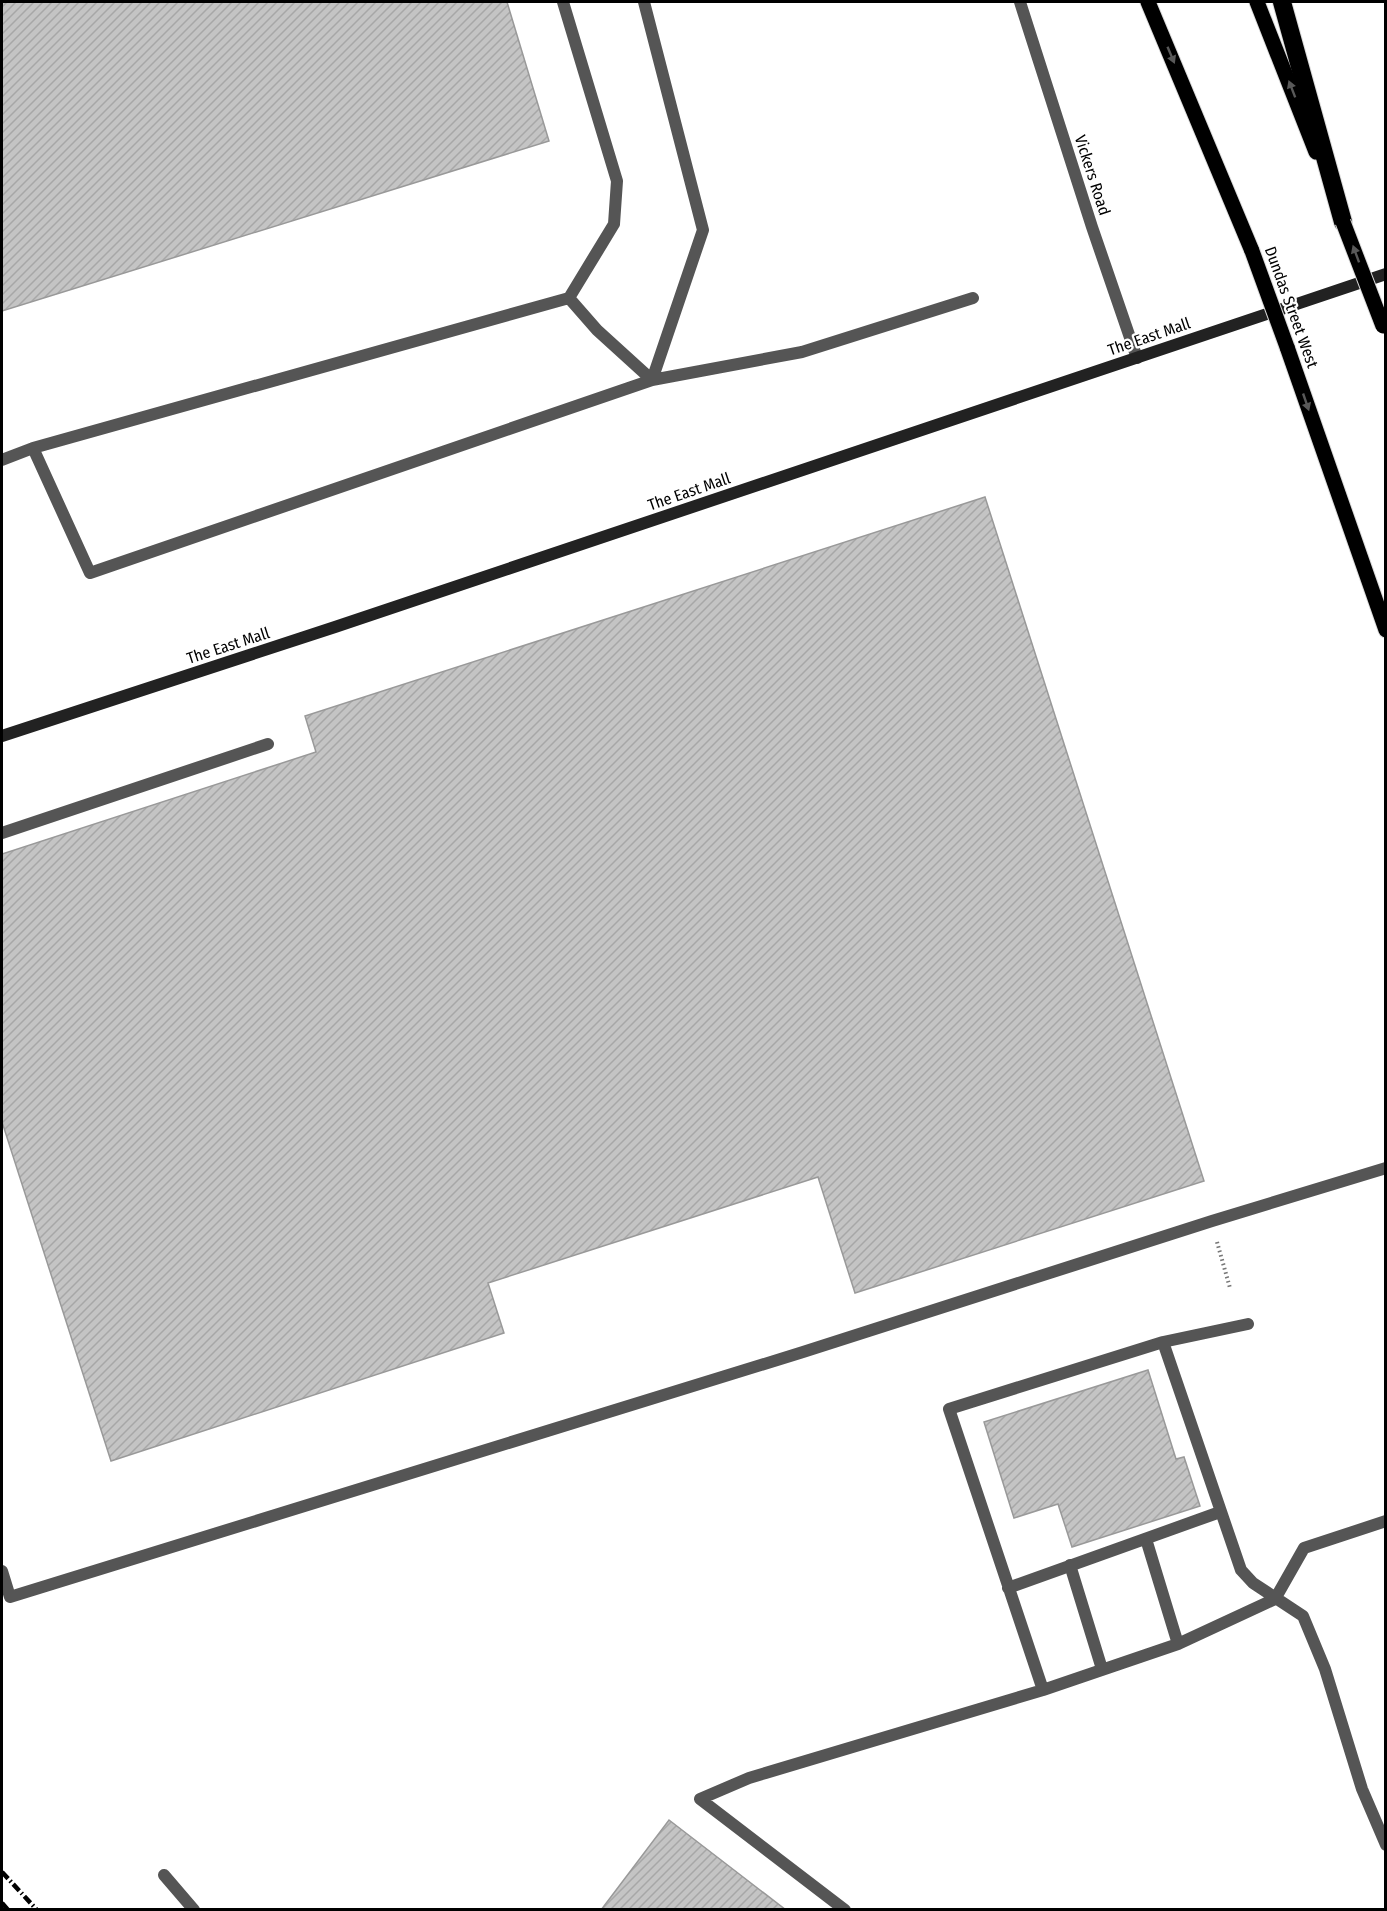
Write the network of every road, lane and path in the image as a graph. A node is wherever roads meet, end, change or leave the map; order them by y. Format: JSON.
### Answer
{"nodes":[{"id":1,"x":562,"y":2,"type":"edge"},
{"id":2,"x":644,"y":2,"type":"edge"},
{"id":3,"x":1020,"y":2,"type":"edge"},
{"id":4,"x":1148,"y":2,"type":"edge"},
{"id":5,"x":1257,"y":2,"type":"edge"},
{"id":6,"x":1282,"y":2,"type":"edge"},
{"id":7,"x":1344,"y":222,"type":"junction"},
{"id":8,"x":1386,"y":274,"type":"edge"},
{"id":9,"x":569,"y":298,"type":"junction"},
{"id":10,"x":973,"y":298,"type":"dead end"},
{"id":11,"x":1384,"y":331,"type":"edge"},
{"id":12,"x":1137,"y":358,"type":"junction"},
{"id":13,"x":652,"y":380,"type":"junction"},
{"id":14,"x":33,"y":448,"type":"junction"},
{"id":15,"x":2,"y":460,"type":"edge"},
{"id":16,"x":1386,"y":630,"type":"edge"},
{"id":17,"x":2,"y":736,"type":"edge"},
{"id":18,"x":268,"y":744,"type":"dead end"},
{"id":19,"x":2,"y":833,"type":"edge"},
{"id":20,"x":1386,"y":1168,"type":"edge"},
{"id":21,"x":1212,"y":1221,"type":"junction"},
{"id":22,"x":1230,"y":1288,"type":"dead end"},
{"id":23,"x":1248,"y":1324,"type":"dead end"},
{"id":24,"x":1163,"y":1342,"type":"junction"},
{"id":25,"x":1220,"y":1512,"type":"junction"},
{"id":26,"x":1386,"y":1521,"type":"edge"},
{"id":27,"x":1146,"y":1539,"type":"junction"},
{"id":28,"x":1070,"y":1565,"type":"junction"},
{"id":29,"x":2,"y":1571,"type":"edge"},
{"id":30,"x":1008,"y":1588,"type":"junction"},
{"id":31,"x":1275,"y":1599,"type":"junction"},
{"id":32,"x":1178,"y":1644,"type":"junction"},
{"id":33,"x":1102,"y":1669,"type":"junction"},
{"id":34,"x":1043,"y":1690,"type":"junction"},
{"id":35,"x":1386,"y":1845,"type":"edge"},
{"id":36,"x":164,"y":1875,"type":"dead end"},
{"id":37,"x":194,"y":1910,"type":"edge"},
{"id":38,"x":845,"y":1910,"type":"edge"}],
"edges":[{"from":1,"to":9,"type":"street"},
{"from":2,"to":13,"type":"street"},
{"from":3,"to":12,"type":"street","name":"Vickers Road"},
{"from":4,"to":16,"type":"main road","name":"Dundas Street West","one_way":true,"bridge":true},
{"from":7,"to":5,"type":"main road","one_way":true},
{"from":6,"to":7,"type":"highway"},
{"from":11,"to":7,"type":"main road","one_way":true,"bridge":true},
{"from":8,"to":12,"type":"main road","name":"The East Mall"},
{"from":9,"to":13,"type":"street"},
{"from":9,"to":14,"type":"street"},
{"from":10,"to":13,"type":"street"},
{"from":12,"to":17,"type":"main road","name":"The East Mall"},
{"from":13,"to":14,"type":"street"},
{"from":14,"to":15,"type":"street"},
{"from":18,"to":19,"type":"street"},
{"from":20,"to":21,"type":"street"},
{"from":21,"to":22,"type":"path"},
{"from":21,"to":29,"type":"street"},
{"from":23,"to":24,"type":"street"},
{"from":24,"to":25,"type":"street"},
{"from":24,"to":30,"type":"street"},
{"from":25,"to":27,"type":"street"},
{"from":25,"to":31,"type":"street"},
{"from":26,"to":31,"type":"street"},
{"from":27,"to":28,"type":"street"},
{"from":27,"to":32,"type":"street"},
{"from":28,"to":30,"type":"street"},
{"from":28,"to":33,"type":"street"},
{"from":30,"to":34,"type":"street"},
{"from":31,"to":32,"type":"street"},
{"from":31,"to":35,"type":"street"},
{"from":32,"to":33,"type":"street"},
{"from":33,"to":34,"type":"street"},
{"from":34,"to":38,"type":"street"},
{"from":36,"to":37,"type":"street"}]}
